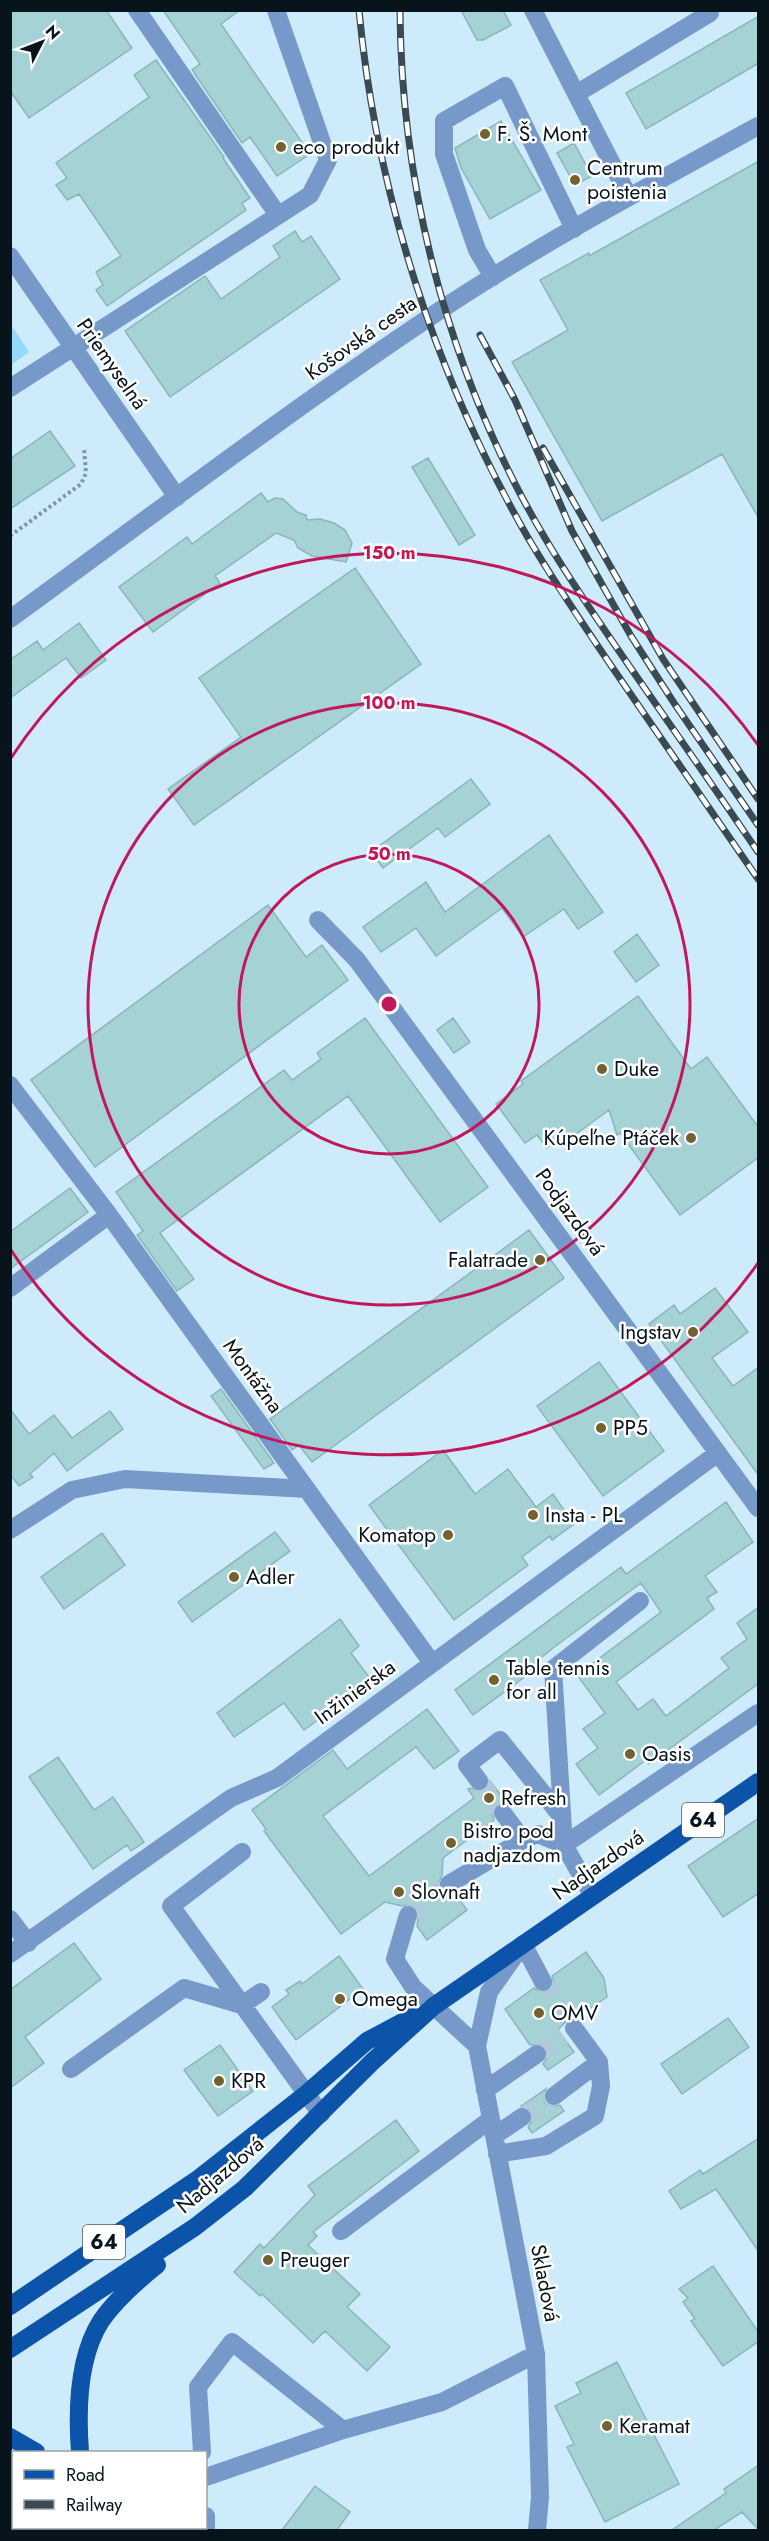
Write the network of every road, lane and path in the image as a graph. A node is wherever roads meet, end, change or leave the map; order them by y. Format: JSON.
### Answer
{"nodes":[{"id":1,"x":137,"y":10,"type":"edge"},
{"id":2,"x":276,"y":10,"type":"edge"},
{"id":3,"x":533,"y":10,"type":"edge"},
{"id":4,"x":708,"y":10,"type":"edge"},
{"id":5,"x":576,"y":94,"type":"junction"},
{"id":6,"x":759,"y":126,"type":"edge"},
{"id":7,"x":629,"y":197,"type":"junction"},
{"id":8,"x":278,"y":215,"type":"junction"},
{"id":9,"x":574,"y":229,"type":"junction"},
{"id":10,"x":10,"y":256,"type":"edge"},
{"id":11,"x":493,"y":277,"type":"junction"},
{"id":12,"x":73,"y":347,"type":"junction"},
{"id":13,"x":10,"y":388,"type":"edge"},
{"id":14,"x":84,"y":448,"type":"dead end"},
{"id":15,"x":177,"y":497,"type":"junction"},
{"id":16,"x":10,"y":536,"type":"edge"},
{"id":17,"x":10,"y":619,"type":"edge"},
{"id":18,"x":318,"y":920,"type":"dead end"},
{"id":19,"x":10,"y":1085,"type":"edge"},
{"id":20,"x":109,"y":1215,"type":"junction"},
{"id":21,"x":10,"y":1288,"type":"edge"},
{"id":22,"x":718,"y":1453,"type":"junction"},
{"id":23,"x":307,"y":1489,"type":"junction"},
{"id":24,"x":759,"y":1508,"type":"edge"},
{"id":25,"x":10,"y":1530,"type":"edge"},
{"id":26,"x":640,"y":1601,"type":"dead end"},
{"id":27,"x":432,"y":1663,"type":"junction"},
{"id":28,"x":759,"y":1713,"type":"edge"},
{"id":29,"x":479,"y":1781,"type":"tunnel mouth"},
{"id":30,"x":759,"y":1782,"type":"edge"},
{"id":31,"x":503,"y":1813,"type":"tunnel mouth"},
{"id":32,"x":562,"y":1818,"type":"junction"},
{"id":33,"x":523,"y":1840,"type":"junction"},
{"id":34,"x":564,"y":1845,"type":"junction"},
{"id":35,"x":242,"y":1852,"type":"dead end"},
{"id":36,"x":449,"y":1884,"type":"tunnel mouth"},
{"id":37,"x":593,"y":1896,"type":"junction"},
{"id":38,"x":408,"y":1915,"type":"tunnel mouth"},
{"id":39,"x":10,"y":1919,"type":"edge"},
{"id":40,"x":28,"y":1943,"type":"junction"},
{"id":41,"x":523,"y":1944,"type":"junction"},
{"id":42,"x":10,"y":1954,"type":"edge"},
{"id":43,"x":543,"y":1982,"type":"tunnel mouth"},
{"id":44,"x":261,"y":1992,"type":"dead end"},
{"id":45,"x":242,"y":2006,"type":"junction"},
{"id":46,"x":434,"y":2006,"type":"junction"},
{"id":47,"x":568,"y":2027,"type":"tunnel mouth"},
{"id":48,"x":477,"y":2046,"type":"junction"},
{"id":49,"x":537,"y":2054,"type":"tunnel mouth"},
{"id":50,"x":599,"y":2062,"type":"junction"},
{"id":51,"x":71,"y":2069,"type":"dead end"},
{"id":52,"x":485,"y":2090,"type":"junction"},
{"id":53,"x":306,"y":2094,"type":"junction"},
{"id":54,"x":554,"y":2096,"type":"tunnel mouth"},
{"id":55,"x":321,"y":2114,"type":"junction"},
{"id":56,"x":522,"y":2117,"type":"tunnel mouth"},
{"id":57,"x":494,"y":2136,"type":"junction"},
{"id":58,"x":195,"y":2227,"type":"junction"},
{"id":59,"x":341,"y":2231,"type":"dead end"},
{"id":60,"x":14,"y":2302,"type":"edge"},
{"id":61,"x":10,"y":2349,"type":"edge"},
{"id":62,"x":536,"y":2354,"type":"junction"},
{"id":63,"x":343,"y":2430,"type":"junction"},
{"id":64,"x":10,"y":2437,"type":"edge"},
{"id":65,"x":34,"y":2451,"type":"edge"},
{"id":66,"x":80,"y":2451,"type":"edge"},
{"id":67,"x":202,"y":2451,"type":"edge"},
{"id":68,"x":207,"y":2477,"type":"edge"},
{"id":69,"x":537,"y":2530,"type":"edge"}],
"edges":[{"from":1,"to":8,"type":"street"},
{"from":2,"to":8,"type":"street"},
{"from":3,"to":5,"type":"street"},
{"from":4,"to":5,"type":"street"},
{"from":5,"to":7,"type":"street"},
{"from":6,"to":7,"type":"street","name":"Košovská cesta"},
{"from":7,"to":9,"type":"street","name":"Košovská cesta"},
{"from":8,"to":12,"type":"street"},
{"from":9,"to":11,"type":"street","name":"Košovská cesta"},
{"from":9,"to":11,"type":"street"},
{"from":10,"to":12,"type":"street","name":"Priemyselná"},
{"from":11,"to":15,"type":"street","name":"Košovská cesta"},
{"from":12,"to":13,"type":"street"},
{"from":12,"to":15,"type":"street","name":"Priemyselná"},
{"from":14,"to":16,"type":"path"},
{"from":15,"to":17,"type":"street","name":"Košovská cesta"},
{"from":18,"to":22,"type":"street","name":"Podjazdová"},
{"from":19,"to":20,"type":"street","name":"Montážna"},
{"from":20,"to":21,"type":"street"},
{"from":20,"to":23,"type":"street","name":"Montážna"},
{"from":22,"to":24,"type":"street","name":"Podjazdová"},
{"from":22,"to":27,"type":"street","name":"Inžinierska"},
{"from":23,"to":25,"type":"street"},
{"from":23,"to":27,"type":"street","name":"Montážna"},
{"from":26,"to":32,"type":"street"},
{"from":27,"to":40,"type":"street","name":"Inžinierska"},
{"from":28,"to":34,"type":"street"},
{"from":29,"to":32,"type":"street"},
{"from":30,"to":37,"type":"main road","name":"Nadjazdová","number":"64"},
{"from":31,"to":33,"type":"street"},
{"from":32,"to":34,"type":"street"},
{"from":33,"to":34,"type":"street"},
{"from":33,"to":36,"type":"street"},
{"from":34,"to":37,"type":"street"},
{"from":35,"to":45,"type":"street"},
{"from":37,"to":41,"type":"main road","name":"Nadjazdová","number":"64"},
{"from":38,"to":46,"type":"street"},
{"from":39,"to":40,"type":"street"},
{"from":40,"to":42,"type":"street","name":"Inžinierska"},
{"from":41,"to":43,"type":"street"},
{"from":41,"to":46,"type":"main road","name":"Nadjazdová","number":"64"},
{"from":41,"to":48,"type":"street","name":"Skladová"},
{"from":44,"to":45,"type":"street"},
{"from":45,"to":51,"type":"street"},
{"from":45,"to":53,"type":"street"},
{"from":46,"to":48,"type":"street"},
{"from":46,"to":53,"type":"main road","name":"Nadjazdová","number":"64"},
{"from":46,"to":55,"type":"main road","name":"Nadjazdová","number":"64"},
{"from":47,"to":50,"type":"street"},
{"from":48,"to":52,"type":"street","name":"Skladová"},
{"from":49,"to":52,"type":"street"},
{"from":50,"to":54,"type":"street"},
{"from":50,"to":57,"type":"street"},
{"from":52,"to":57,"type":"street","name":"Skladová"},
{"from":53,"to":55,"type":"street"},
{"from":53,"to":60,"type":"main road","name":"Nadjazdová","number":"64"},
{"from":55,"to":58,"type":"main road","name":"Nadjazdová","number":"64"},
{"from":56,"to":57,"type":"street"},
{"from":57,"to":59,"type":"street"},
{"from":57,"to":62,"type":"street","name":"Skladová"},
{"from":58,"to":61,"type":"main road","name":"Nadjazdová","number":"64"},
{"from":58,"to":66,"type":"main road"},
{"from":62,"to":63,"type":"street"},
{"from":62,"to":69,"type":"street","name":"Skladová"},
{"from":63,"to":67,"type":"street"},
{"from":63,"to":68,"type":"street"},
{"from":64,"to":65,"type":"main road"}]}
